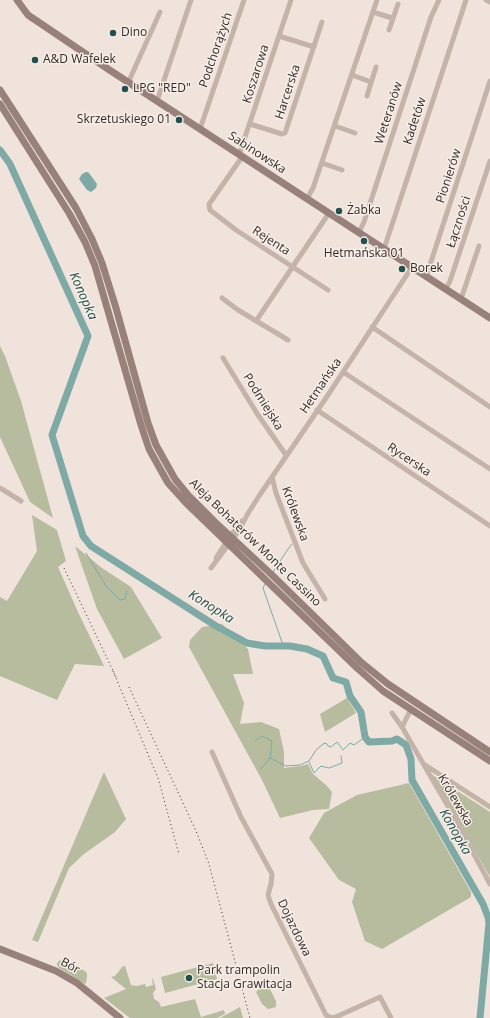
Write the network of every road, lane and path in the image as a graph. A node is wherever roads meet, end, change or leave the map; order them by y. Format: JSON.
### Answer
{"nodes":[{"id":1,"x":17,"y":0,"type":"edge"},
{"id":2,"x":190,"y":0,"type":"edge"},
{"id":3,"x":244,"y":0,"type":"edge"},
{"id":4,"x":291,"y":0,"type":"edge"},
{"id":5,"x":377,"y":0,"type":"edge"},
{"id":6,"x":439,"y":0,"type":"edge"},
{"id":7,"x":466,"y":0,"type":"edge"},
{"id":8,"x":486,"y":0,"type":"edge"},
{"id":9,"x":490,"y":2,"type":"edge"},
{"id":10,"x":398,"y":4,"type":"dead end"},
{"id":11,"x":160,"y":12,"type":"dead end"},
{"id":12,"x":373,"y":12,"type":"junction"},
{"id":13,"x":392,"y":18,"type":"junction"},
{"id":14,"x":322,"y":22,"type":"dead end"},
{"id":15,"x":389,"y":30,"type":"dead end"},
{"id":16,"x":279,"y":36,"type":"junction"},
{"id":17,"x":314,"y":47,"type":"junction"},
{"id":18,"x":376,"y":67,"type":"dead end"},
{"id":19,"x":352,"y":75,"type":"junction"},
{"id":20,"x":490,"y":81,"type":"edge"},
{"id":21,"x":371,"y":82,"type":"junction"},
{"id":22,"x":128,"y":83,"type":"junction"},
{"id":23,"x":0,"y":90,"type":"edge"},
{"id":24,"x":367,"y":96,"type":"dead end"},
{"id":25,"x":157,"y":101,"type":"junction"},
{"id":26,"x":0,"y":104,"type":"edge"},
{"id":27,"x":250,"y":124,"type":"junction"},
{"id":28,"x":334,"y":126,"type":"junction"},
{"id":29,"x":200,"y":129,"type":"junction"},
{"id":30,"x":355,"y":133,"type":"dead end"},
{"id":31,"x":241,"y":156,"type":"junction"},
{"id":32,"x":490,"y":161,"type":"edge"},
{"id":33,"x":322,"y":163,"type":"junction"},
{"id":34,"x":342,"y":170,"type":"dead end"},
{"id":35,"x":307,"y":199,"type":"junction"},
{"id":36,"x":209,"y":204,"type":"joint"},
{"id":37,"x":330,"y":213,"type":"junction"},
{"id":38,"x":359,"y":232,"type":"junction"},
{"id":39,"x":478,"y":246,"type":"dead end"},
{"id":40,"x":384,"y":249,"type":"junction"},
{"id":41,"x":293,"y":267,"type":"junction"},
{"id":42,"x":412,"y":267,"type":"junction"},
{"id":43,"x":426,"y":277,"type":"junction"},
{"id":44,"x":446,"y":289,"type":"junction"},
{"id":45,"x":328,"y":290,"type":"dead end"},
{"id":46,"x":222,"y":298,"type":"dead end"},
{"id":47,"x":460,"y":299,"type":"junction"},
{"id":48,"x":490,"y":318,"type":"edge"},
{"id":49,"x":256,"y":321,"type":"junction"},
{"id":50,"x":372,"y":328,"type":"junction"},
{"id":51,"x":288,"y":340,"type":"dead end"},
{"id":52,"x":223,"y":358,"type":"dead end"},
{"id":53,"x":343,"y":372,"type":"junction"},
{"id":54,"x":490,"y":406,"type":"edge"},
{"id":55,"x":317,"y":410,"type":"junction"},
{"id":56,"x":286,"y":455,"type":"junction"},
{"id":57,"x":490,"y":469,"type":"edge"},
{"id":58,"x":272,"y":476,"type":"junction"},
{"id":59,"x":0,"y":488,"type":"edge"},
{"id":60,"x":21,"y":501,"type":"dead end"},
{"id":61,"x":490,"y":526,"type":"edge"},
{"id":62,"x":229,"y":540,"type":"junction"},
{"id":63,"x":325,"y":599,"type":"dead end"},
{"id":64,"x":412,"y":709,"type":"junction"},
{"id":65,"x":392,"y":713,"type":"dead end"},
{"id":66,"x":402,"y":727,"type":"junction"},
{"id":67,"x":212,"y":752,"type":"dead end"},
{"id":68,"x":490,"y":752,"type":"edge"},
{"id":69,"x":490,"y":761,"type":"edge"},
{"id":70,"x":424,"y":765,"type":"junction"},
{"id":71,"x":490,"y":807,"type":"edge"},
{"id":72,"x":490,"y":884,"type":"edge"},
{"id":73,"x":0,"y":949,"type":"edge"},
{"id":74,"x":120,"y":1018,"type":"edge"},
{"id":75,"x":391,"y":1018,"type":"edge"}],
"edges":[{"from":1,"to":22,"type":"main road","name":"Sabinowska"},
{"from":2,"to":25,"type":"street"},
{"from":3,"to":29,"type":"street","name":"Podchorążych"},
{"from":4,"to":16,"type":"street","name":"Koszarowa"},
{"from":5,"to":12,"type":"street"},
{"from":6,"to":38,"type":"street","name":"Weteranów"},
{"from":7,"to":40,"type":"street","name":"Kadetów"},
{"from":8,"to":9,"type":"street"},
{"from":10,"to":13,"type":"street"},
{"from":11,"to":22,"type":"street"},
{"from":12,"to":13,"type":"street"},
{"from":12,"to":19,"type":"street"},
{"from":13,"to":15,"type":"street"},
{"from":14,"to":17,"type":"street","name":"Harcerska"},
{"from":16,"to":17,"type":"street"},
{"from":16,"to":27,"type":"street","name":"Koszarowa"},
{"from":17,"to":27,"type":"street","name":"Harcerska"},
{"from":18,"to":21,"type":"street"},
{"from":19,"to":21,"type":"street"},
{"from":19,"to":28,"type":"street"},
{"from":20,"to":43,"type":"street","name":"Pionierów"},
{"from":21,"to":24,"type":"street"},
{"from":22,"to":25,"type":"main road","name":"Sabinowska"},
{"from":23,"to":62,"type":"main road","name":"Aleja Bohaterów Monte Cassino"},
{"from":25,"to":29,"type":"main road","name":"Sabinowska"},
{"from":26,"to":62,"type":"main road","name":"Aleja Bohaterów Monte Cassino"},
{"from":27,"to":31,"type":"street","name":"Koszarowa"},
{"from":28,"to":30,"type":"street"},
{"from":28,"to":33,"type":"street"},
{"from":29,"to":31,"type":"main road","name":"Sabinowska"},
{"from":31,"to":35,"type":"main road","name":"Sabinowska"},
{"from":31,"to":36,"type":"street","name":"Koszarowa"},
{"from":32,"to":44,"type":"street","name":"Łączności"},
{"from":33,"to":34,"type":"street"},
{"from":33,"to":35,"type":"street"},
{"from":35,"to":37,"type":"main road","name":"Sabinowska"},
{"from":36,"to":41,"type":"street","name":"Rejenta"},
{"from":37,"to":38,"type":"main road","name":"Sabinowska"},
{"from":37,"to":41,"type":"street"},
{"from":38,"to":40,"type":"main road","name":"Sabinowska"},
{"from":39,"to":47,"type":"street"},
{"from":40,"to":42,"type":"main road","name":"Sabinowska"},
{"from":41,"to":45,"type":"street","name":"Rejenta"},
{"from":41,"to":49,"type":"street"},
{"from":42,"to":43,"type":"main road","name":"Sabinowska"},
{"from":42,"to":50,"type":"street","name":"Hetmańska"},
{"from":43,"to":44,"type":"main road","name":"Sabinowska"},
{"from":44,"to":47,"type":"main road","name":"Sabinowska"},
{"from":46,"to":49,"type":"street"},
{"from":47,"to":48,"type":"main road","name":"Sabinowska"},
{"from":49,"to":51,"type":"street"},
{"from":50,"to":53,"type":"street","name":"Hetmańska"},
{"from":50,"to":54,"type":"street"},
{"from":52,"to":56,"type":"street","name":"Podmiejska"},
{"from":53,"to":55,"type":"street","name":"Hetmańska"},
{"from":53,"to":57,"type":"street"},
{"from":55,"to":56,"type":"street","name":"Hetmańska"},
{"from":55,"to":61,"type":"street","name":"Rycerska"},
{"from":56,"to":58,"type":"street","name":"Hetmańska"},
{"from":58,"to":62,"type":"street","name":"Hetmańska"},
{"from":58,"to":63,"type":"street","name":"Królewska"},
{"from":59,"to":60,"type":"street"},
{"from":62,"to":64,"type":"main road","name":"Aleja Bohaterów Monte Cassino"},
{"from":62,"to":68,"type":"main road","name":"Aleja Bohaterów Monte Cassino"},
{"from":64,"to":66,"type":"street"},
{"from":64,"to":69,"type":"main road","name":"Aleja Bohaterów Monte Cassino"},
{"from":65,"to":66,"type":"street","name":"Królewska"},
{"from":66,"to":70,"type":"street","name":"Królewska"},
{"from":67,"to":75,"type":"street","name":"Dojazdowa"},
{"from":70,"to":71,"type":"street"},
{"from":70,"to":72,"type":"street","name":"Królewska"},
{"from":73,"to":74,"type":"main road","name":"Bór"}]}
